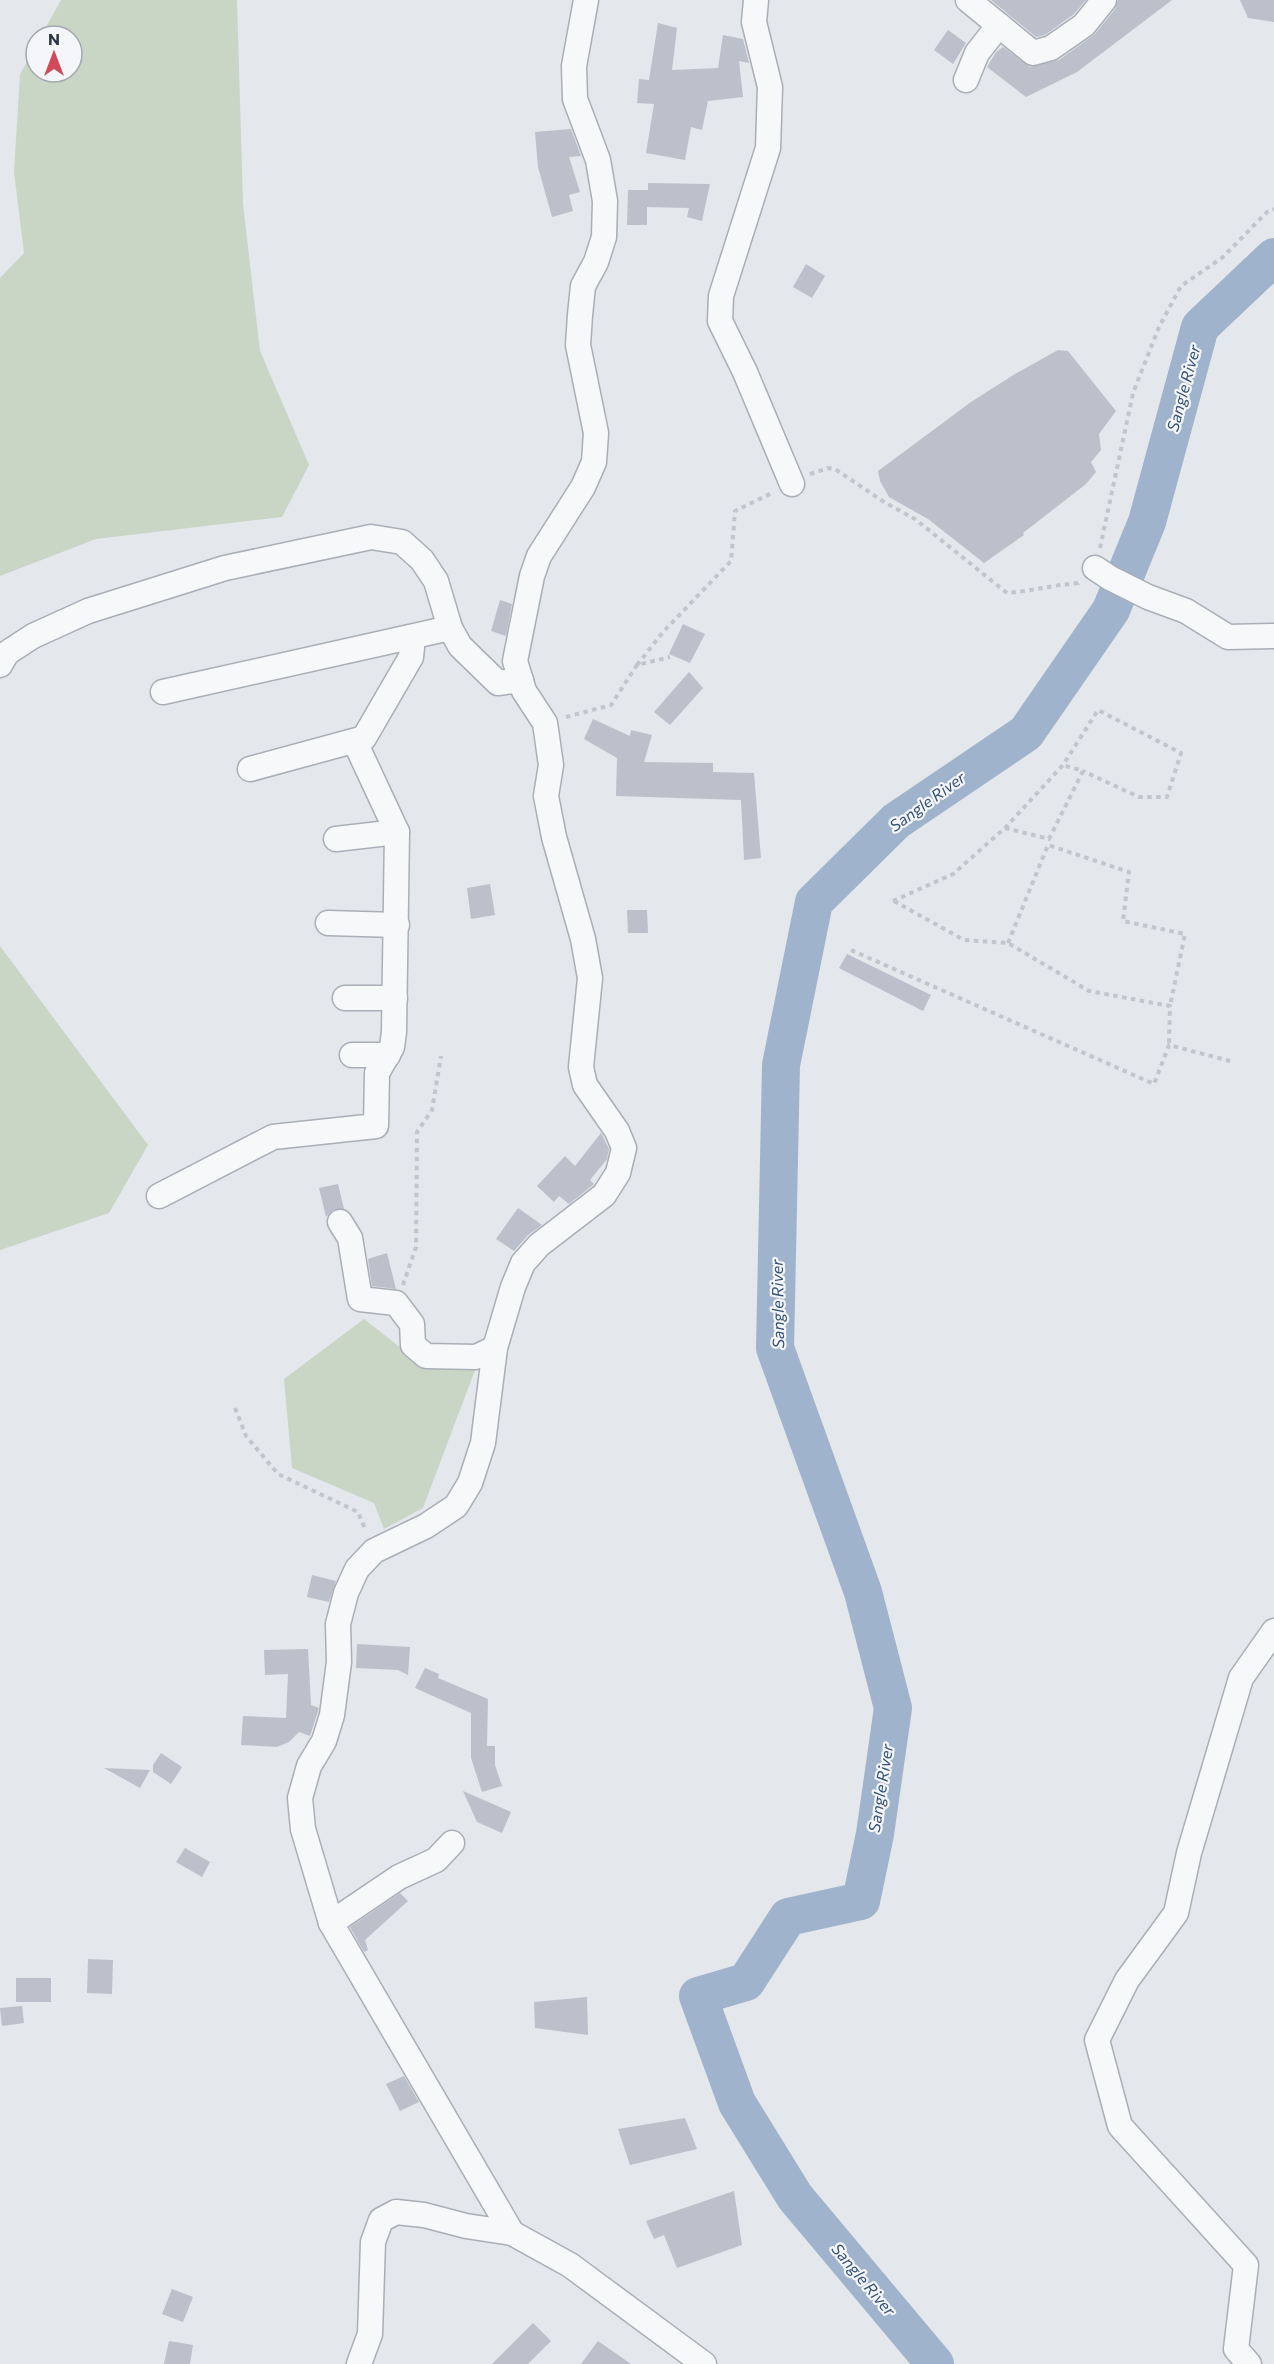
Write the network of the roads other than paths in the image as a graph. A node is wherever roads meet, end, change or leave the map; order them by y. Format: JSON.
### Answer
{"nodes":[{"id":1,"x":586,"y":0,"type":"edge"},
{"id":2,"x":756,"y":0,"type":"edge"},
{"id":3,"x":968,"y":0,"type":"edge"},
{"id":4,"x":1104,"y":0,"type":"edge"},
{"id":5,"x":999,"y":26,"type":"junction"},
{"id":6,"x":966,"y":80,"type":"dead end"},
{"id":7,"x":792,"y":484,"type":"road end"},
{"id":8,"x":1103,"y":573,"type":"road end"},
{"id":9,"x":450,"y":628,"type":"junction"},
{"id":10,"x":1274,"y":636,"type":"edge"},
{"id":11,"x":413,"y":638,"type":"junction"},
{"id":12,"x":0,"y":666,"type":"edge"},
{"id":13,"x":521,"y":680,"type":"junction"},
{"id":14,"x":163,"y":692,"type":"dead end"},
{"id":15,"x":355,"y":742,"type":"junction"},
{"id":16,"x":250,"y":769,"type":"dead end"},
{"id":17,"x":397,"y":832,"type":"junction"},
{"id":18,"x":336,"y":838,"type":"dead end"},
{"id":19,"x":328,"y":923,"type":"dead end"},
{"id":20,"x":397,"y":925,"type":"junction"},
{"id":21,"x":345,"y":998,"type":"dead end"},
{"id":22,"x":395,"y":998,"type":"junction"},
{"id":23,"x":352,"y":1055,"type":"dead end"},
{"id":24,"x":388,"y":1055,"type":"junction"},
{"id":25,"x":159,"y":1196,"type":"dead end"},
{"id":26,"x":340,"y":1222,"type":"dead end"},
{"id":27,"x":495,"y":1348,"type":"junction"},
{"id":28,"x":1274,"y":1631,"type":"edge"},
{"id":29,"x":452,"y":1843,"type":"dead end"},
{"id":30,"x":331,"y":1923,"type":"junction"},
{"id":31,"x":512,"y":2233,"type":"junction"},
{"id":32,"x":359,"y":2364,"type":"edge"},
{"id":33,"x":704,"y":2364,"type":"edge"},
{"id":34,"x":1249,"y":2364,"type":"edge"}],
"edges":[{"from":1,"to":13,"type":"street"},
{"from":2,"to":7,"type":"street"},
{"from":3,"to":5,"type":"street"},
{"from":4,"to":5,"type":"street"},
{"from":5,"to":6,"type":"street"},
{"from":8,"to":10,"type":"street"},
{"from":9,"to":11,"type":"street"},
{"from":9,"to":12,"type":"street"},
{"from":9,"to":13,"type":"street"},
{"from":11,"to":14,"type":"street"},
{"from":11,"to":15,"type":"street"},
{"from":13,"to":27,"type":"street"},
{"from":15,"to":16,"type":"street"},
{"from":15,"to":17,"type":"street"},
{"from":17,"to":18,"type":"street"},
{"from":17,"to":20,"type":"street"},
{"from":19,"to":20,"type":"street"},
{"from":20,"to":22,"type":"street"},
{"from":21,"to":22,"type":"street"},
{"from":22,"to":24,"type":"street"},
{"from":23,"to":24,"type":"street"},
{"from":24,"to":25,"type":"street"},
{"from":26,"to":27,"type":"street"},
{"from":27,"to":30,"type":"street"},
{"from":28,"to":34,"type":"street"},
{"from":29,"to":30,"type":"street"},
{"from":30,"to":31,"type":"street"},
{"from":31,"to":32,"type":"street"},
{"from":31,"to":33,"type":"street"}]}
